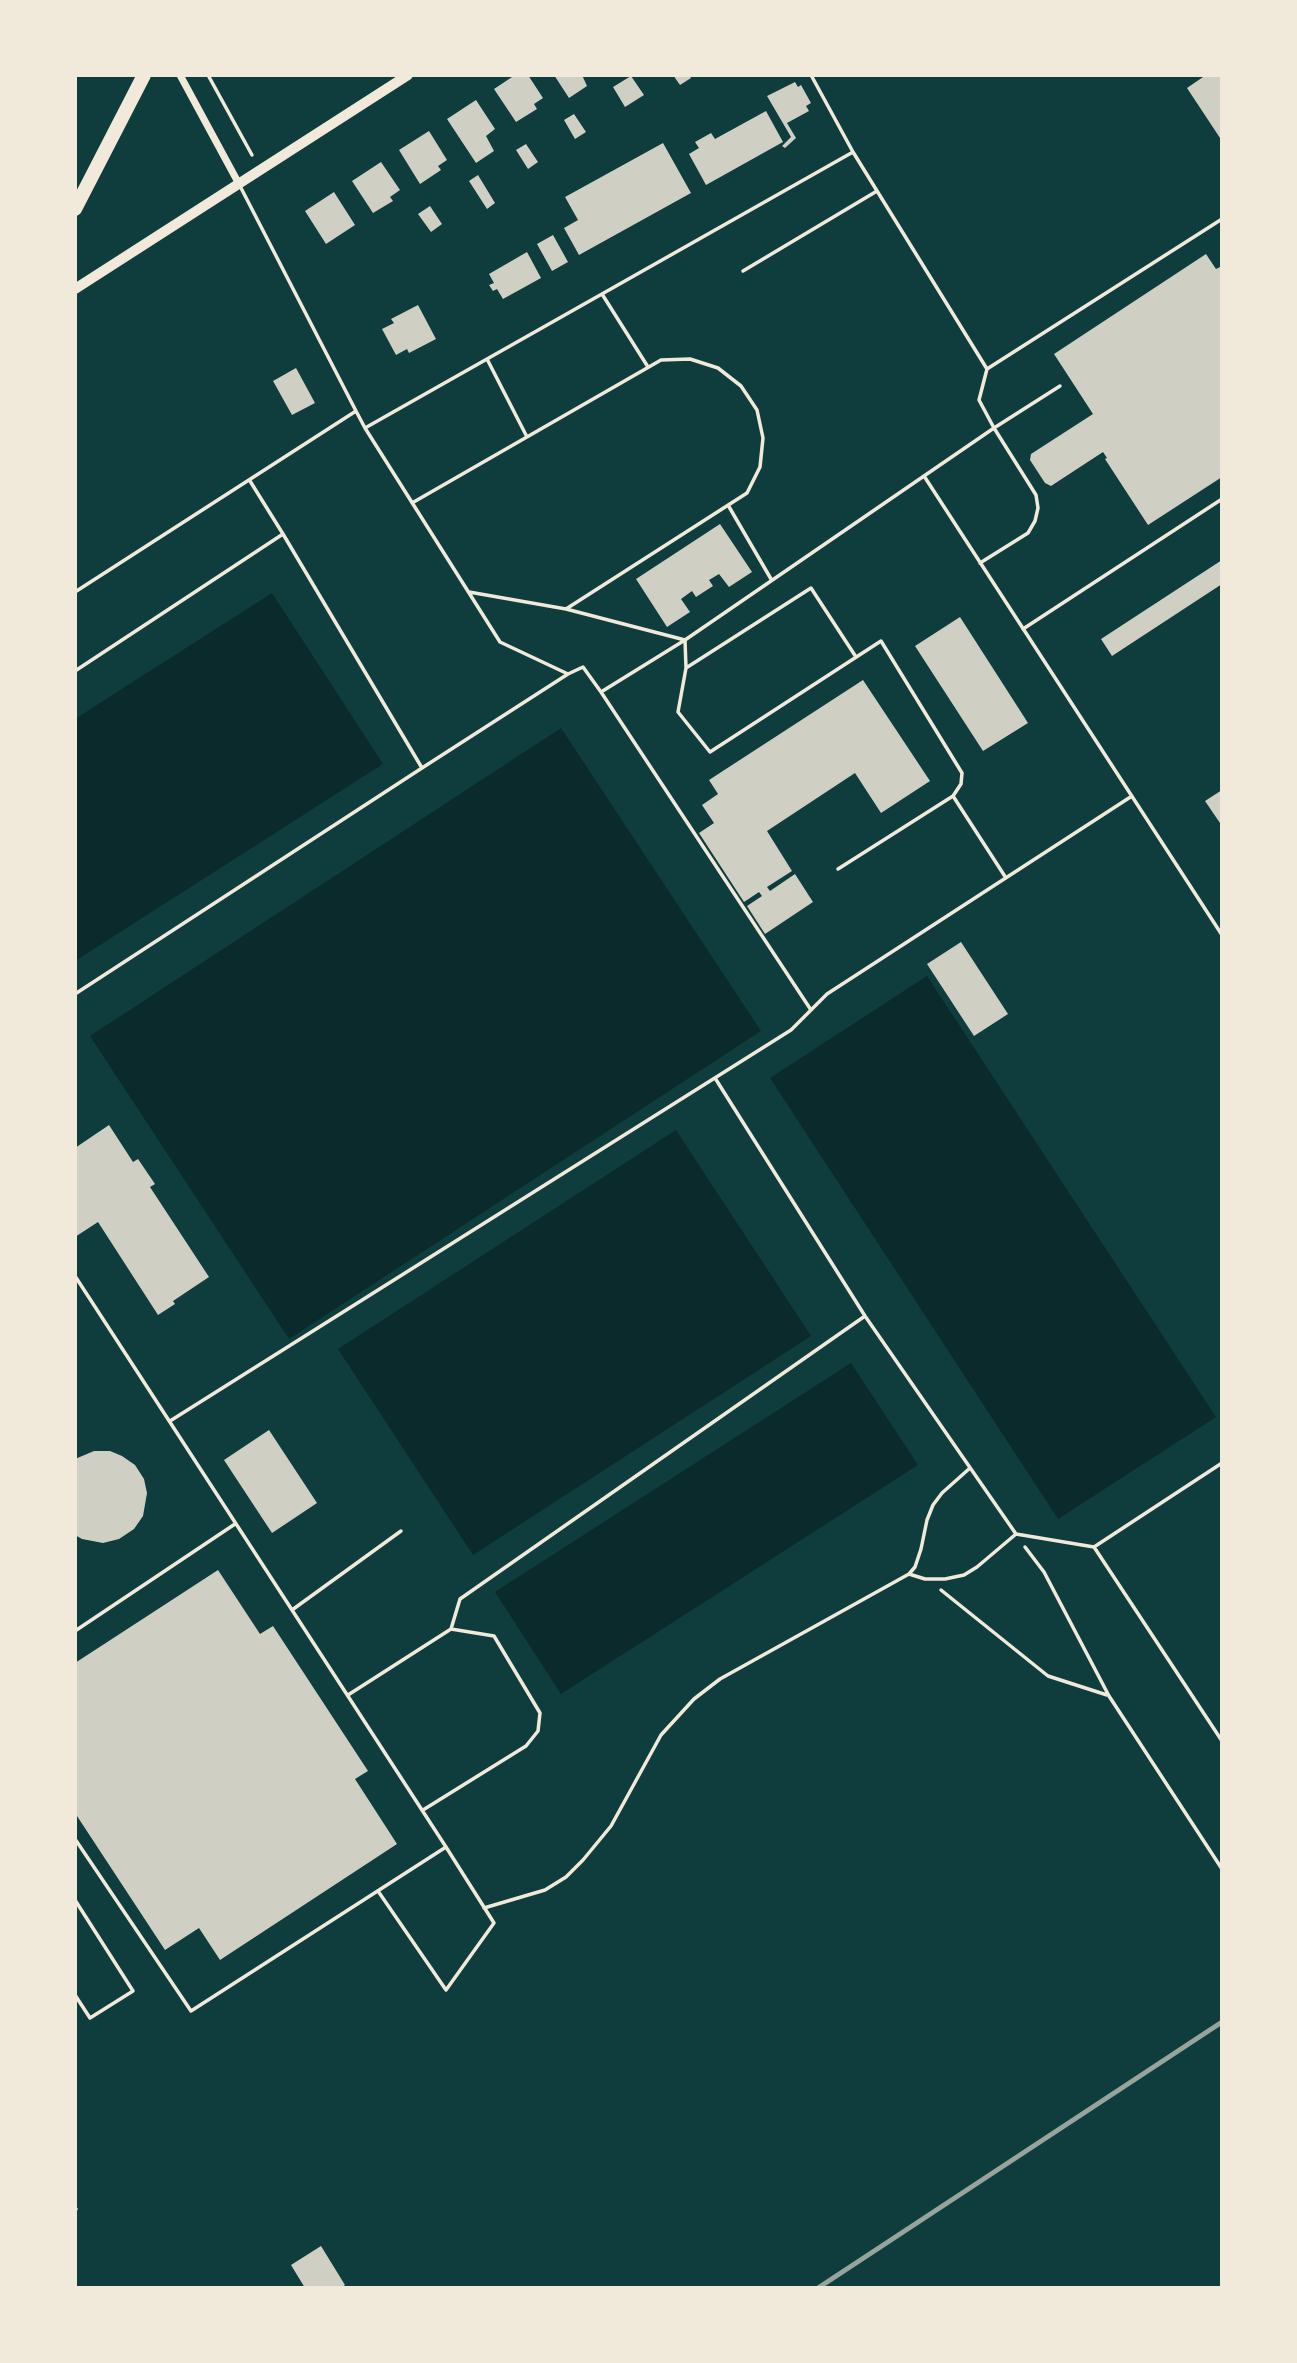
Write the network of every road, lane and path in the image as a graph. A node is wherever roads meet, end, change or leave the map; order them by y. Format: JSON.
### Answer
{"nodes":[{"id":1,"x":180,"y":75,"type":"edge"},
{"id":2,"x":208,"y":75,"type":"edge"},
{"id":3,"x":408,"y":75,"type":"edge"},
{"id":4,"x":811,"y":75,"type":"edge"},
{"id":5,"x":143,"y":76,"type":"edge"},
{"id":6,"x":852,"y":152,"type":"junction"},
{"id":7,"x":252,"y":155,"type":"dead end"},
{"id":8,"x":239,"y":184,"type":"junction"},
{"id":9,"x":877,"y":191,"type":"junction"},
{"id":10,"x":75,"y":209,"type":"edge"},
{"id":11,"x":1222,"y":219,"type":"edge"},
{"id":12,"x":743,"y":271,"type":"dead end"},
{"id":13,"x":75,"y":289,"type":"edge"},
{"id":14,"x":602,"y":294,"type":"junction"},
{"id":15,"x":487,"y":359,"type":"junction"},
{"id":16,"x":648,"y":368,"type":"junction"},
{"id":17,"x":987,"y":369,"type":"junction"},
{"id":18,"x":1060,"y":386,"type":"dead end"},
{"id":19,"x":356,"y":411,"type":"junction"},
{"id":20,"x":365,"y":428,"type":"junction"},
{"id":21,"x":994,"y":428,"type":"junction"},
{"id":22,"x":527,"y":437,"type":"junction"},
{"id":23,"x":923,"y":476,"type":"junction"},
{"id":24,"x":250,"y":481,"type":"junction"},
{"id":25,"x":1222,"y":499,"type":"edge"},
{"id":26,"x":412,"y":503,"type":"junction"},
{"id":27,"x":728,"y":505,"type":"junction"},
{"id":28,"x":283,"y":534,"type":"junction"},
{"id":29,"x":980,"y":563,"type":"junction"},
{"id":30,"x":771,"y":579,"type":"junction"},
{"id":31,"x":75,"y":592,"type":"edge"},
{"id":32,"x":469,"y":592,"type":"junction"},
{"id":33,"x":566,"y":609,"type":"junction"},
{"id":34,"x":1023,"y":629,"type":"junction"},
{"id":35,"x":685,"y":640,"type":"junction"},
{"id":36,"x":856,"y":657,"type":"junction"},
{"id":37,"x":686,"y":668,"type":"junction"},
{"id":38,"x":75,"y":671,"type":"edge"},
{"id":39,"x":569,"y":674,"type":"junction"},
{"id":40,"x":601,"y":692,"type":"junction"},
{"id":41,"x":422,"y":768,"type":"junction"},
{"id":42,"x":953,"y":796,"type":"junction"},
{"id":43,"x":1132,"y":796,"type":"junction"},
{"id":44,"x":838,"y":869,"type":"dead end"},
{"id":45,"x":1006,"y":878,"type":"junction"},
{"id":46,"x":1220,"y":928,"type":"edge"},
{"id":47,"x":1222,"y":935,"type":"edge"},
{"id":48,"x":75,"y":994,"type":"edge"},
{"id":49,"x":811,"y":1010,"type":"junction"},
{"id":50,"x":715,"y":1078,"type":"junction"},
{"id":51,"x":75,"y":1276,"type":"edge"},
{"id":52,"x":865,"y":1316,"type":"junction"},
{"id":53,"x":170,"y":1421,"type":"junction"},
{"id":54,"x":1222,"y":1463,"type":"edge"},
{"id":55,"x":970,"y":1468,"type":"junction"},
{"id":56,"x":235,"y":1524,"type":"junction"},
{"id":57,"x":401,"y":1531,"type":"dead end"},
{"id":58,"x":1016,"y":1534,"type":"junction"},
{"id":59,"x":1094,"y":1547,"type":"junction"},
{"id":60,"x":909,"y":1574,"type":"junction"},
{"id":61,"x":925,"y":1579,"type":"junction"},
{"id":62,"x":292,"y":1609,"type":"junction"},
{"id":63,"x":451,"y":1629,"type":"junction"},
{"id":64,"x":75,"y":1631,"type":"edge"},
{"id":65,"x":348,"y":1695,"type":"junction"},
{"id":66,"x":1109,"y":1696,"type":"junction"},
{"id":67,"x":1222,"y":1741,"type":"edge"},
{"id":68,"x":423,"y":1810,"type":"junction"},
{"id":69,"x":75,"y":1839,"type":"edge"},
{"id":70,"x":446,"y":1847,"type":"junction"},
{"id":71,"x":1222,"y":1869,"type":"edge"},
{"id":72,"x":378,"y":1890,"type":"junction"},
{"id":73,"x":75,"y":1900,"type":"edge"},
{"id":74,"x":484,"y":1909,"type":"junction"},
{"id":75,"x":75,"y":1995,"type":"edge"}],
"edges":[{"from":1,"to":8,"type":"street"},
{"from":2,"to":7,"type":"path"},
{"from":3,"to":8,"type":"main road"},
{"from":4,"to":6,"type":"lane"},
{"from":5,"to":10,"type":"highway"},
{"from":6,"to":9,"type":"lane"},
{"from":6,"to":14,"type":"lane"},
{"from":8,"to":13,"type":"main road"},
{"from":8,"to":19,"type":"lane"},
{"from":9,"to":12,"type":"lane"},
{"from":9,"to":17,"type":"lane"},
{"from":11,"to":17,"type":"lane"},
{"from":14,"to":15,"type":"lane"},
{"from":14,"to":16,"type":"lane"},
{"from":15,"to":20,"type":"lane"},
{"from":15,"to":22,"type":"lane"},
{"from":16,"to":22,"type":"lane"},
{"from":16,"to":27,"type":"lane"},
{"from":17,"to":21,"type":"lane"},
{"from":18,"to":21,"type":"lane"},
{"from":19,"to":20,"type":"lane"},
{"from":19,"to":24,"type":"lane"},
{"from":20,"to":26,"type":"lane"},
{"from":21,"to":23,"type":"lane"},
{"from":21,"to":29,"type":"lane"},
{"from":22,"to":26,"type":"lane"},
{"from":23,"to":29,"type":"lane"},
{"from":23,"to":30,"type":"lane"},
{"from":24,"to":28,"type":"lane"},
{"from":24,"to":31,"type":"lane"},
{"from":25,"to":34,"type":"lane"},
{"from":26,"to":32,"type":"lane"},
{"from":27,"to":30,"type":"lane"},
{"from":27,"to":33,"type":"lane"},
{"from":28,"to":38,"type":"lane"},
{"from":28,"to":41,"type":"lane"},
{"from":29,"to":34,"type":"lane"},
{"from":30,"to":35,"type":"lane"},
{"from":32,"to":33,"type":"lane"},
{"from":32,"to":39,"type":"lane"},
{"from":33,"to":35,"type":"lane"},
{"from":34,"to":43,"type":"lane"},
{"from":35,"to":37,"type":"lane"},
{"from":35,"to":40,"type":"lane"},
{"from":36,"to":37,"type":"lane"},
{"from":36,"to":37,"type":"lane"},
{"from":36,"to":42,"type":"lane"},
{"from":39,"to":40,"type":"lane"},
{"from":39,"to":41,"type":"lane"},
{"from":40,"to":49,"type":"lane"},
{"from":41,"to":48,"type":"lane"},
{"from":42,"to":44,"type":"lane"},
{"from":42,"to":45,"type":"lane"},
{"from":43,"to":45,"type":"lane"},
{"from":43,"to":46,"type":"lane"},
{"from":45,"to":49,"type":"lane"},
{"from":46,"to":47,"type":"lane"},
{"from":49,"to":50,"type":"lane"},
{"from":50,"to":52,"type":"lane"},
{"from":50,"to":53,"type":"lane"},
{"from":51,"to":53,"type":"lane"},
{"from":52,"to":55,"type":"lane"},
{"from":52,"to":63,"type":"lane"},
{"from":53,"to":56,"type":"lane"},
{"from":54,"to":59,"type":"lane"},
{"from":55,"to":58,"type":"lane"},
{"from":55,"to":60,"type":"lane"},
{"from":56,"to":62,"type":"lane"},
{"from":56,"to":64,"type":"lane"},
{"from":57,"to":62,"type":"lane"},
{"from":58,"to":59,"type":"lane"},
{"from":58,"to":61,"type":"lane"},
{"from":58,"to":66,"type":"path"},
{"from":59,"to":67,"type":"lane"},
{"from":60,"to":61,"type":"lane"},
{"from":60,"to":74,"type":"lane"},
{"from":61,"to":66,"type":"path"},
{"from":62,"to":65,"type":"lane"},
{"from":63,"to":65,"type":"lane"},
{"from":63,"to":68,"type":"lane"},
{"from":65,"to":68,"type":"lane"},
{"from":66,"to":71,"type":"path"},
{"from":68,"to":70,"type":"lane"},
{"from":69,"to":72,"type":"lane"},
{"from":70,"to":72,"type":"lane"},
{"from":70,"to":74,"type":"lane"},
{"from":72,"to":74,"type":"lane"},
{"from":73,"to":75,"type":"lane"}]}
